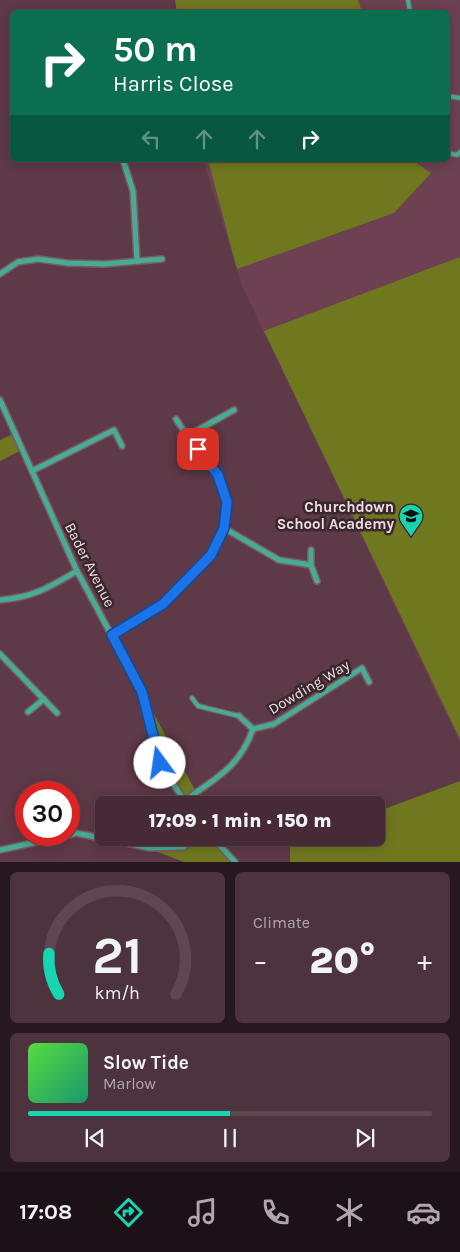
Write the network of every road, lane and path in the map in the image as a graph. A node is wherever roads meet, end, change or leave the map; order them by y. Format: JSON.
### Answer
{"nodes":[{"id":1,"x":124,"y":162,"type":"edge"},
{"id":2,"x":162,"y":259,"type":"dead end"},
{"id":3,"x":137,"y":261,"type":"junction"},
{"id":4,"x":0,"y":273,"type":"edge"},
{"id":5,"x":0,"y":400,"type":"edge"},
{"id":6,"x":234,"y":410,"type":"dead end"},
{"id":7,"x":176,"y":418,"type":"dead end"},
{"id":8,"x":187,"y":436,"type":"junction"},
{"id":9,"x":122,"y":446,"type":"dead end"},
{"id":10,"x":32,"y":471,"type":"junction"},
{"id":11,"x":224,"y":528,"type":"junction"},
{"id":12,"x":311,"y":550,"type":"dead end"},
{"id":13,"x":311,"y":565,"type":"junction"},
{"id":14,"x":77,"y":571,"type":"junction"},
{"id":15,"x":317,"y":581,"type":"dead end"},
{"id":16,"x":0,"y":600,"type":"edge"},
{"id":17,"x":112,"y":635,"type":"junction"},
{"id":18,"x":0,"y":654,"type":"edge"},
{"id":19,"x":369,"y":682,"type":"dead end"},
{"id":20,"x":192,"y":698,"type":"dead end"},
{"id":21,"x":44,"y":699,"type":"junction"},
{"id":22,"x":28,"y":712,"type":"dead end"},
{"id":23,"x":57,"y":712,"type":"dead end"},
{"id":24,"x":239,"y":716,"type":"joint"},
{"id":25,"x":253,"y":728,"type":"junction"},
{"id":26,"x":181,"y":796,"type":"edge"},
{"id":27,"x":194,"y":796,"type":"edge"},
{"id":28,"x":80,"y":834,"type":"edge"},
{"id":29,"x":95,"y":837,"type":"edge"},
{"id":30,"x":18,"y":846,"type":"edge"},
{"id":31,"x":140,"y":846,"type":"edge"},
{"id":32,"x":183,"y":846,"type":"edge"},
{"id":33,"x":220,"y":846,"type":"edge"},
{"id":34,"x":0,"y":850,"type":"edge"},
{"id":35,"x":235,"y":862,"type":"edge"}],
"edges":[{"from":1,"to":3,"type":"street"},
{"from":2,"to":3,"type":"street"},
{"from":3,"to":4,"type":"street"},
{"from":5,"to":10,"type":"street","name":"Bader Avenue"},
{"from":6,"to":8,"type":"street"},
{"from":7,"to":8,"type":"street"},
{"from":8,"to":11,"type":"street"},
{"from":9,"to":10,"type":"street"},
{"from":10,"to":14,"type":"street","name":"Bader Avenue"},
{"from":11,"to":13,"type":"street"},
{"from":11,"to":17,"type":"street"},
{"from":12,"to":13,"type":"street"},
{"from":13,"to":15,"type":"street"},
{"from":14,"to":16,"type":"street"},
{"from":14,"to":17,"type":"street","name":"Bader Avenue"},
{"from":17,"to":26,"type":"street","name":"Bader Avenue"},
{"from":18,"to":21,"type":"street"},
{"from":19,"to":25,"type":"street","name":"Dowding Way"},
{"from":20,"to":24,"type":"lane"},
{"from":21,"to":22,"type":"street"},
{"from":21,"to":23,"type":"street"},
{"from":24,"to":25,"type":"street"},
{"from":25,"to":27,"type":"street"},
{"from":28,"to":29,"type":"street"},
{"from":30,"to":34,"type":"street"},
{"from":31,"to":32,"type":"street"},
{"from":33,"to":35,"type":"street"}]}
